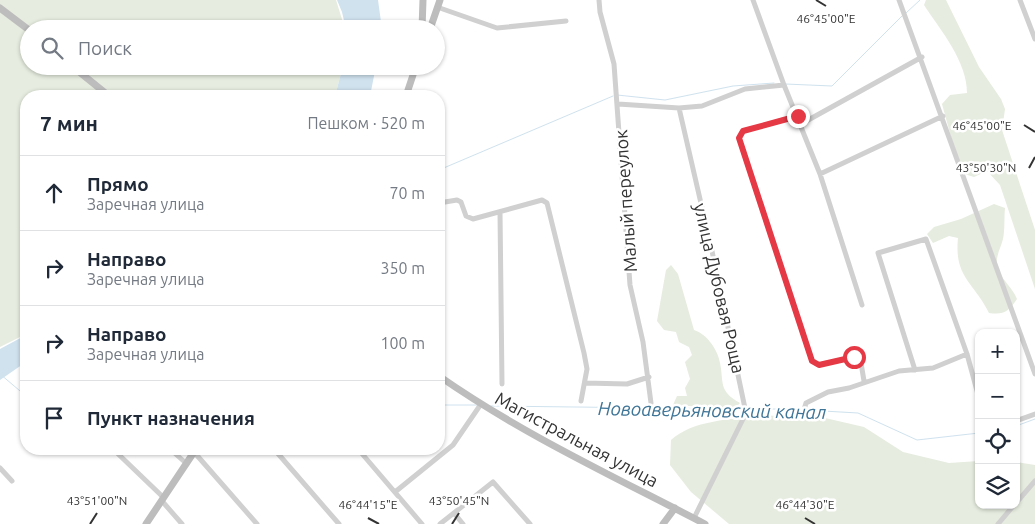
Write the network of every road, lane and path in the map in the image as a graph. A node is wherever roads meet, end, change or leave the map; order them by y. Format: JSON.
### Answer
{"nodes":[{"id":1,"x":423,"y":0,"type":"edge"},
{"id":2,"x":599,"y":0,"type":"edge"},
{"id":3,"x":754,"y":0,"type":"edge"},
{"id":4,"x":899,"y":0,"type":"edge"},
{"id":5,"x":1020,"y":0,"type":"edge"},
{"id":6,"x":439,"y":4,"type":"edge"},
{"id":7,"x":0,"y":8,"type":"edge"},
{"id":8,"x":422,"y":20,"type":"edge"},
{"id":9,"x":433,"y":20,"type":"edge"},
{"id":10,"x":566,"y":21,"type":"dead end"},
{"id":11,"x":20,"y":23,"type":"edge"},
{"id":12,"x":1035,"y":39,"type":"edge"},
{"id":13,"x":922,"y":57,"type":"junction"},
{"id":14,"x":83,"y":75,"type":"edge"},
{"id":15,"x":413,"y":75,"type":"edge"},
{"id":16,"x":784,"y":85,"type":"junction"},
{"id":17,"x":102,"y":90,"type":"edge"},
{"id":18,"x":408,"y":90,"type":"edge"},
{"id":19,"x":618,"y":104,"type":"junction"},
{"id":20,"x":678,"y":108,"type":"junction"},
{"id":21,"x":798,"y":116,"type":"junction"},
{"id":22,"x":943,"y":116,"type":"junction"},
{"id":23,"x":801,"y":124,"type":"junction"},
{"id":24,"x":820,"y":174,"type":"junction"},
{"id":25,"x":445,"y":203,"type":"edge"},
{"id":26,"x":500,"y":212,"type":"junction"},
{"id":27,"x":862,"y":305,"type":"dead end"},
{"id":28,"x":967,"y":354,"type":"junction"},
{"id":29,"x":915,"y":370,"type":"junction"},
{"id":30,"x":1035,"y":374,"type":"edge"},
{"id":31,"x":649,"y":377,"type":"junction"},
{"id":32,"x":445,"y":380,"type":"edge"},
{"id":33,"x":864,"y":382,"type":"junction"},
{"id":34,"x":585,"y":383,"type":"junction"},
{"id":35,"x":975,"y":383,"type":"edge"},
{"id":36,"x":502,"y":384,"type":"dead end"},
{"id":37,"x":581,"y":401,"type":"dead end"},
{"id":38,"x":651,"y":403,"type":"dead end"},
{"id":39,"x":481,"y":404,"type":"junction"},
{"id":40,"x":803,"y":413,"type":"dead end"},
{"id":41,"x":1035,"y":414,"type":"edge"},
{"id":42,"x":1019,"y":419,"type":"edge"},
{"id":43,"x":445,"y":451,"type":"edge"},
{"id":44,"x":119,"y":455,"type":"edge"},
{"id":45,"x":177,"y":455,"type":"edge"},
{"id":46,"x":192,"y":455,"type":"edge"},
{"id":47,"x":199,"y":455,"type":"edge"},
{"id":48,"x":279,"y":455,"type":"edge"},
{"id":49,"x":363,"y":455,"type":"edge"},
{"id":50,"x":440,"y":455,"type":"edge"},
{"id":51,"x":187,"y":464,"type":"junction"},
{"id":52,"x":0,"y":468,"type":"edge"},
{"id":53,"x":12,"y":481,"type":"dead end"},
{"id":54,"x":1035,"y":481,"type":"edge"},
{"id":55,"x":395,"y":492,"type":"junction"},
{"id":56,"x":1020,"y":498,"type":"edge"},
{"id":57,"x":163,"y":500,"type":"junction"},
{"id":58,"x":674,"y":508,"type":"junction"},
{"id":59,"x":1011,"y":509,"type":"edge"},
{"id":60,"x":454,"y":513,"type":"junction"},
{"id":61,"x":694,"y":518,"type":"junction"},
{"id":62,"x":146,"y":524,"type":"edge"},
{"id":63,"x":182,"y":524,"type":"edge"},
{"id":64,"x":257,"y":524,"type":"edge"},
{"id":65,"x":339,"y":524,"type":"edge"},
{"id":66,"x":422,"y":524,"type":"edge"},
{"id":67,"x":440,"y":524,"type":"edge"},
{"id":68,"x":463,"y":524,"type":"edge"},
{"id":69,"x":530,"y":524,"type":"edge"},
{"id":70,"x":663,"y":524,"type":"edge"},
{"id":71,"x":704,"y":524,"type":"edge"},
{"id":72,"x":998,"y":524,"type":"edge"}],
"edges":[{"from":1,"to":8,"type":"main road"},
{"from":2,"to":19,"type":"street","name":"Малый переулок"},
{"from":3,"to":16,"type":"street"},
{"from":4,"to":13,"type":"street"},
{"from":5,"to":12,"type":"street"},
{"from":6,"to":9,"type":"main road"},
{"from":6,"to":10,"type":"street"},
{"from":7,"to":11,"type":"main road"},
{"from":13,"to":22,"type":"street"},
{"from":13,"to":23,"type":"street"},
{"from":14,"to":17,"type":"main road"},
{"from":15,"to":18,"type":"main road"},
{"from":16,"to":20,"type":"street"},
{"from":16,"to":21,"type":"street"},
{"from":19,"to":20,"type":"street"},
{"from":19,"to":31,"type":"street","name":"Малый переулок"},
{"from":20,"to":61,"type":"street","name":"улица Дубовая Роща"},
{"from":21,"to":23,"type":"street"},
{"from":21,"to":33,"type":"street"},
{"from":22,"to":24,"type":"street"},
{"from":22,"to":30,"type":"street"},
{"from":23,"to":24,"type":"street"},
{"from":24,"to":27,"type":"street"},
{"from":25,"to":26,"type":"street"},
{"from":26,"to":34,"type":"street"},
{"from":26,"to":36,"type":"street"},
{"from":28,"to":29,"type":"street"},
{"from":28,"to":29,"type":"street"},
{"from":28,"to":35,"type":"street"},
{"from":29,"to":33,"type":"street"},
{"from":31,"to":34,"type":"street"},
{"from":31,"to":38,"type":"street","name":"Малый переулок"},
{"from":32,"to":39,"type":"main road","name":"Магистральная улица"},
{"from":33,"to":40,"type":"street"},
{"from":34,"to":37,"type":"street"},
{"from":39,"to":43,"type":"street"},
{"from":39,"to":58,"type":"main road","name":"Магистральная улица"},
{"from":41,"to":42,"type":"street"},
{"from":44,"to":57,"type":"street"},
{"from":45,"to":51,"type":"street"},
{"from":46,"to":51,"type":"main road"},
{"from":47,"to":64,"type":"street"},
{"from":48,"to":65,"type":"street"},
{"from":49,"to":55,"type":"street"},
{"from":50,"to":55,"type":"street"},
{"from":51,"to":57,"type":"main road"},
{"from":52,"to":53,"type":"street"},
{"from":54,"to":56,"type":"street"},
{"from":55,"to":66,"type":"street"},
{"from":57,"to":62,"type":"main road"},
{"from":57,"to":63,"type":"street"},
{"from":58,"to":61,"type":"main road","name":"Магистральная улица"},
{"from":58,"to":70,"type":"main road"},
{"from":59,"to":72,"type":"street"},
{"from":60,"to":67,"type":"street"},
{"from":60,"to":68,"type":"street"},
{"from":60,"to":69,"type":"street"},
{"from":61,"to":71,"type":"main road","name":"Магистральная улица"}]}
